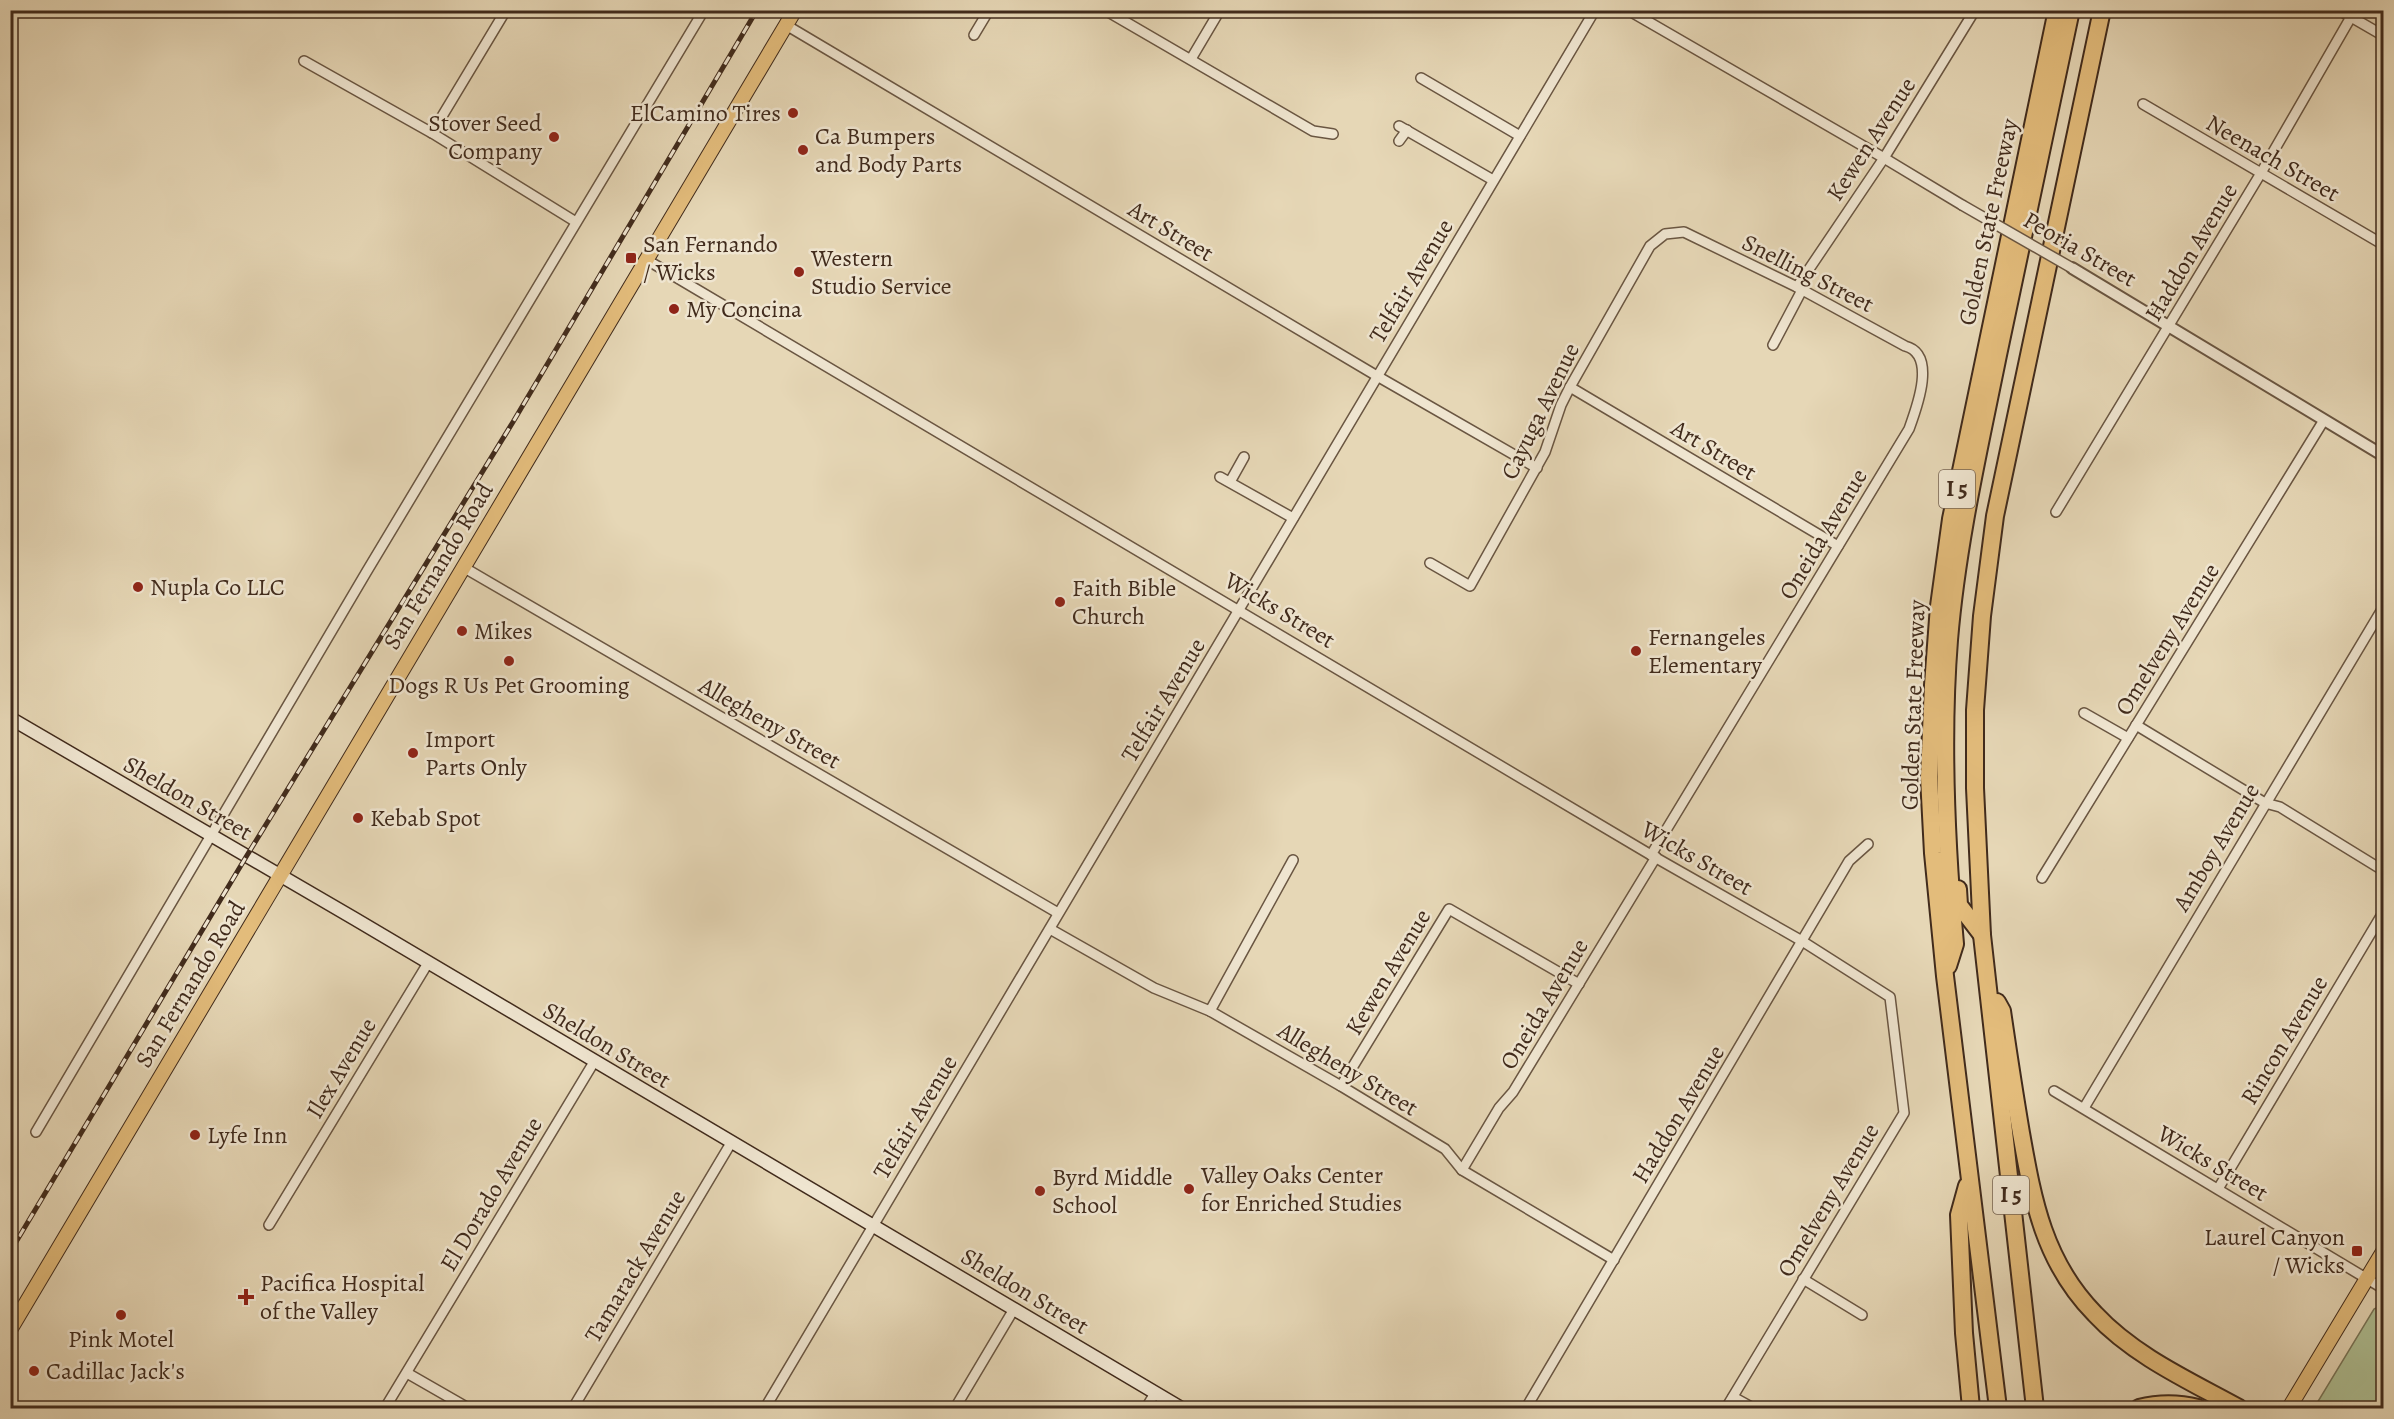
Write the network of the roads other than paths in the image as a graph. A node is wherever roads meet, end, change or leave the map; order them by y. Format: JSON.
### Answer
{"nodes":[{"id":1,"x":506,"y":10,"type":"edge"},
{"id":2,"x":704,"y":10,"type":"edge"},
{"id":3,"x":795,"y":10,"type":"edge"},
{"id":4,"x":989,"y":10,"type":"edge"},
{"id":5,"x":1106,"y":10,"type":"edge"},
{"id":6,"x":1220,"y":10,"type":"edge"},
{"id":7,"x":1595,"y":10,"type":"edge"},
{"id":8,"x":1628,"y":10,"type":"edge"},
{"id":9,"x":1975,"y":10,"type":"edge"},
{"id":10,"x":2057,"y":10,"type":"edge"},
{"id":11,"x":2071,"y":10,"type":"edge"},
{"id":12,"x":2080,"y":10,"type":"edge"},
{"id":13,"x":2102,"y":10,"type":"edge"},
{"id":14,"x":2339,"y":10,"type":"edge"},
{"id":15,"x":2353,"y":14,"type":"edge"},
{"id":16,"x":786,"y":26,"type":"junction"},
{"id":17,"x":974,"y":35,"type":"dead end"},
{"id":18,"x":2384,"y":36,"type":"edge"},
{"id":19,"x":1191,"y":59,"type":"junction"},
{"id":20,"x":304,"y":61,"type":"dead end"},
{"id":21,"x":1420,"y":78,"type":"dead end"},
{"id":22,"x":2143,"y":104,"type":"dead end"},
{"id":23,"x":432,"y":133,"type":"junction"},
{"id":24,"x":1333,"y":134,"type":"dead end"},
{"id":25,"x":1520,"y":136,"type":"junction"},
{"id":26,"x":1400,"y":141,"type":"dead end"},
{"id":27,"x":1884,"y":158,"type":"junction"},
{"id":28,"x":2261,"y":173,"type":"junction"},
{"id":29,"x":1493,"y":180,"type":"junction"},
{"id":30,"x":576,"y":222,"type":"junction"},
{"id":31,"x":1684,"y":232,"type":"joint"},
{"id":32,"x":2384,"y":245,"type":"edge"},
{"id":33,"x":647,"y":260,"type":"junction"},
{"id":34,"x":2072,"y":268,"type":"joint"},
{"id":35,"x":1800,"y":289,"type":"junction"},
{"id":36,"x":2169,"y":325,"type":"junction"},
{"id":37,"x":1773,"y":345,"type":"dead end"},
{"id":38,"x":1914,"y":348,"type":"joint"},
{"id":39,"x":1377,"y":376,"type":"junction"},
{"id":40,"x":1570,"y":387,"type":"junction"},
{"id":41,"x":2324,"y":420,"type":"junction"},
{"id":42,"x":2384,"y":456,"type":"edge"},
{"id":43,"x":1244,"y":457,"type":"dead end"},
{"id":44,"x":1537,"y":468,"type":"junction"},
{"id":45,"x":2056,"y":512,"type":"dead end"},
{"id":46,"x":1293,"y":518,"type":"junction"},
{"id":47,"x":1838,"y":546,"type":"junction"},
{"id":48,"x":1430,"y":563,"type":"dead end"},
{"id":49,"x":463,"y":567,"type":"junction"},
{"id":50,"x":2384,"y":606,"type":"edge"},
{"id":51,"x":1240,"y":609,"type":"junction"},
{"id":52,"x":2084,"y":713,"type":"dead end"},
{"id":53,"x":10,"y":718,"type":"edge"},
{"id":54,"x":2136,"y":725,"type":"junction"},
{"id":55,"x":2128,"y":738,"type":"junction"},
{"id":56,"x":2265,"y":802,"type":"junction"},
{"id":57,"x":211,"y":836,"type":"junction"},
{"id":58,"x":1868,"y":844,"type":"dead end"},
{"id":59,"x":1654,"y":856,"type":"junction"},
{"id":60,"x":1293,"y":860,"type":"dead end"},
{"id":61,"x":2384,"y":871,"type":"edge"},
{"id":62,"x":280,"y":877,"type":"junction"},
{"id":63,"x":2042,"y":878,"type":"dead end"},
{"id":64,"x":2384,"y":911,"type":"edge"},
{"id":65,"x":1058,"y":914,"type":"junction"},
{"id":66,"x":1050,"y":928,"type":"junction"},
{"id":67,"x":1982,"y":935,"type":"junction"},
{"id":68,"x":1802,"y":941,"type":"junction"},
{"id":69,"x":428,"y":963,"type":"junction"},
{"id":70,"x":1945,"y":976,"type":"junction"},
{"id":71,"x":1987,"y":982,"type":"junction"},
{"id":72,"x":1579,"y":984,"type":"junction"},
{"id":73,"x":1890,"y":997,"type":"joint"},
{"id":74,"x":1210,"y":1011,"type":"junction"},
{"id":75,"x":594,"y":1062,"type":"junction"},
{"id":76,"x":1341,"y":1086,"type":"junction"},
{"id":77,"x":2054,"y":1090,"type":"dead end"},
{"id":78,"x":2084,"y":1108,"type":"junction"},
{"id":79,"x":36,"y":1132,"type":"dead end"},
{"id":80,"x":731,"y":1143,"type":"junction"},
{"id":81,"x":1462,"y":1170,"type":"junction"},
{"id":82,"x":1970,"y":1174,"type":"junction"},
{"id":83,"x":2218,"y":1189,"type":"junction"},
{"id":84,"x":268,"y":1225,"type":"dead end"},
{"id":85,"x":873,"y":1226,"type":"junction"},
{"id":86,"x":2384,"y":1250,"type":"edge"},
{"id":87,"x":1614,"y":1260,"type":"junction"},
{"id":88,"x":2366,"y":1278,"type":"junction"},
{"id":89,"x":1803,"y":1279,"type":"junction"},
{"id":90,"x":2384,"y":1288,"type":"edge"},
{"id":91,"x":1014,"y":1308,"type":"junction"},
{"id":92,"x":1862,"y":1316,"type":"dead end"},
{"id":93,"x":10,"y":1330,"type":"edge"},
{"id":94,"x":407,"y":1373,"type":"junction"},
{"id":95,"x":1155,"y":1393,"type":"junction"},
{"id":96,"x":1733,"y":1397,"type":"junction"},
{"id":97,"x":386,"y":1408,"type":"edge"},
{"id":98,"x":468,"y":1408,"type":"edge"},
{"id":99,"x":573,"y":1408,"type":"edge"},
{"id":100,"x":765,"y":1408,"type":"edge"},
{"id":101,"x":955,"y":1408,"type":"edge"},
{"id":102,"x":1146,"y":1408,"type":"edge"},
{"id":103,"x":1181,"y":1408,"type":"edge"},
{"id":104,"x":1526,"y":1408,"type":"edge"},
{"id":105,"x":1726,"y":1408,"type":"edge"},
{"id":106,"x":1753,"y":1408,"type":"edge"},
{"id":107,"x":1971,"y":1408,"type":"edge"},
{"id":108,"x":1998,"y":1408,"type":"edge"},
{"id":109,"x":2035,"y":1408,"type":"edge"},
{"id":110,"x":2139,"y":1408,"type":"edge"},
{"id":111,"x":2198,"y":1408,"type":"edge"},
{"id":112,"x":2239,"y":1408,"type":"edge"},
{"id":113,"x":2289,"y":1408,"type":"edge"}],
"edges":[{"from":1,"to":23,"type":"street"},
{"from":2,"to":30,"type":"street"},
{"from":3,"to":16,"type":"main road","name":"San Fernando Road"},
{"from":4,"to":17,"type":"street"},
{"from":5,"to":19,"type":"street"},
{"from":6,"to":19,"type":"street"},
{"from":7,"to":25,"type":"street","name":"Telfair Avenue"},
{"from":8,"to":27,"type":"street","name":"Peoria Street"},
{"from":9,"to":27,"type":"street","name":"Kewen Avenue"},
{"from":10,"to":70,"type":"highway","name":"Golden State Freeway","number":"I 5"},
{"from":11,"to":70,"type":"highway"},
{"from":12,"to":67,"type":"highway"},
{"from":13,"to":67,"type":"highway","number":"I 5"},
{"from":14,"to":15,"type":"street"},
{"from":15,"to":18,"type":"street"},
{"from":15,"to":28,"type":"street","name":"Haddon Avenue"},
{"from":16,"to":33,"type":"main road","name":"San Fernando Road"},
{"from":16,"to":39,"type":"street","name":"Art Street"},
{"from":19,"to":24,"type":"street"},
{"from":20,"to":23,"type":"street"},
{"from":21,"to":25,"type":"street"},
{"from":22,"to":28,"type":"street","name":"Neenach Street"},
{"from":23,"to":30,"type":"street"},
{"from":25,"to":29,"type":"street","name":"Telfair Avenue"},
{"from":26,"to":29,"type":"street"},
{"from":27,"to":34,"type":"street","name":"Peoria Street","bridge":true},
{"from":27,"to":35,"type":"street","name":"Kewen Avenue"},
{"from":28,"to":32,"type":"street","name":"Neenach Street"},
{"from":28,"to":36,"type":"street","name":"Haddon Avenue"},
{"from":29,"to":39,"type":"street","name":"Telfair Avenue"},
{"from":30,"to":57,"type":"street"},
{"from":31,"to":35,"type":"street","name":"Snelling Street"},
{"from":31,"to":40,"type":"street","name":"Cayuga Avenue"},
{"from":33,"to":49,"type":"main road","name":"San Fernando Road"},
{"from":33,"to":51,"type":"street","name":"Wicks Street"},
{"from":34,"to":36,"type":"street","name":"Peoria Street"},
{"from":35,"to":37,"type":"street","name":"Kewen Avenue"},
{"from":35,"to":38,"type":"street","name":"Snelling Street"},
{"from":36,"to":41,"type":"street","name":"Peoria Street"},
{"from":36,"to":45,"type":"street","name":"Haddon Avenue"},
{"from":38,"to":47,"type":"street","name":"Oneida Avenue"},
{"from":39,"to":44,"type":"street","name":"Art Street"},
{"from":39,"to":46,"type":"street","name":"Telfair Avenue"},
{"from":40,"to":44,"type":"street","name":"Cayuga Avenue"},
{"from":40,"to":47,"type":"street","name":"Art Street"},
{"from":41,"to":42,"type":"street","name":"Peoria Street"},
{"from":41,"to":54,"type":"street","name":"Omelveny Avenue"},
{"from":43,"to":46,"type":"street"},
{"from":44,"to":48,"type":"street","name":"Cayuga Avenue"},
{"from":46,"to":51,"type":"street","name":"Telfair Avenue"},
{"from":47,"to":59,"type":"street","name":"Oneida Avenue"},
{"from":49,"to":62,"type":"main road","name":"San Fernando Road"},
{"from":49,"to":65,"type":"street","name":"Allegheny Street"},
{"from":50,"to":56,"type":"street","name":"Amboy Avenue"},
{"from":51,"to":59,"type":"street","name":"Wicks Street"},
{"from":51,"to":65,"type":"street","name":"Telfair Avenue"},
{"from":52,"to":55,"type":"street"},
{"from":53,"to":57,"type":"main road","name":"Sheldon Street"},
{"from":54,"to":55,"type":"street","name":"Omelveny Avenue"},
{"from":54,"to":56,"type":"street"},
{"from":55,"to":63,"type":"street","name":"Omelveny Avenue"},
{"from":56,"to":61,"type":"street"},
{"from":56,"to":78,"type":"street","name":"Amboy Avenue"},
{"from":57,"to":62,"type":"main road","name":"Sheldon Street"},
{"from":57,"to":79,"type":"street"},
{"from":58,"to":68,"type":"street","name":"Haddon Avenue"},
{"from":59,"to":68,"type":"street","name":"Wicks Street"},
{"from":59,"to":72,"type":"street","name":"Oneida Avenue"},
{"from":60,"to":74,"type":"street"},
{"from":62,"to":69,"type":"main road","name":"Sheldon Street"},
{"from":62,"to":93,"type":"main road","name":"San Fernando Road"},
{"from":64,"to":83,"type":"street","name":"Rincon Avenue"},
{"from":65,"to":66,"type":"street","name":"Telfair Avenue"},
{"from":66,"to":74,"type":"street","name":"Allegheny Street"},
{"from":66,"to":85,"type":"street","name":"Telfair Avenue"},
{"from":67,"to":71,"type":"highway","number":"I 5"},
{"from":68,"to":73,"type":"street","name":"Wicks Street"},
{"from":68,"to":87,"type":"street","name":"Haddon Avenue"},
{"from":69,"to":75,"type":"main road","name":"Sheldon Street"},
{"from":69,"to":84,"type":"street","name":"Ilex Avenue"},
{"from":70,"to":82,"type":"highway","name":"Golden State Freeway","number":"I 5"},
{"from":71,"to":109,"type":"highway","number":"I 5"},
{"from":71,"to":112,"type":"highway"},
{"from":72,"to":76,"type":"street","name":"Kewen Avenue"},
{"from":72,"to":81,"type":"street","name":"Oneida Avenue"},
{"from":73,"to":89,"type":"street","name":"Omelveny Avenue"},
{"from":74,"to":76,"type":"street","name":"Allegheny Street"},
{"from":75,"to":80,"type":"main road","name":"Sheldon Street"},
{"from":75,"to":94,"type":"street","name":"El Dorado Avenue"},
{"from":76,"to":81,"type":"street","name":"Allegheny Street"},
{"from":77,"to":78,"type":"street","name":"Wicks Street"},
{"from":78,"to":83,"type":"street","name":"Wicks Street"},
{"from":80,"to":85,"type":"main road","name":"Sheldon Street"},
{"from":80,"to":99,"type":"street","name":"Tamarack Avenue"},
{"from":81,"to":87,"type":"street","name":"Allegheny Street"},
{"from":82,"to":107,"type":"highway"},
{"from":82,"to":108,"type":"highway","name":"Golden State Freeway","number":"I 5"},
{"from":83,"to":88,"type":"street","name":"Wicks Street"},
{"from":85,"to":91,"type":"main road","name":"Sheldon Street"},
{"from":85,"to":100,"type":"street","name":"Telfair Avenue"},
{"from":86,"to":88,"type":"main road"},
{"from":87,"to":104,"type":"street","name":"Haddon Avenue"},
{"from":88,"to":90,"type":"street","name":"Wicks Street"},
{"from":88,"to":113,"type":"main road"},
{"from":89,"to":92,"type":"street"},
{"from":89,"to":96,"type":"street","name":"Omelveny Avenue"},
{"from":91,"to":95,"type":"main road","name":"Sheldon Street"},
{"from":91,"to":101,"type":"street"},
{"from":94,"to":97,"type":"street","name":"El Dorado Avenue"},
{"from":94,"to":98,"type":"street"},
{"from":95,"to":102,"type":"street"},
{"from":95,"to":103,"type":"main road","name":"Sheldon Street"},
{"from":96,"to":105,"type":"street","name":"Omelveny Avenue"},
{"from":96,"to":106,"type":"street"},
{"from":110,"to":111,"type":"highway"}]}
